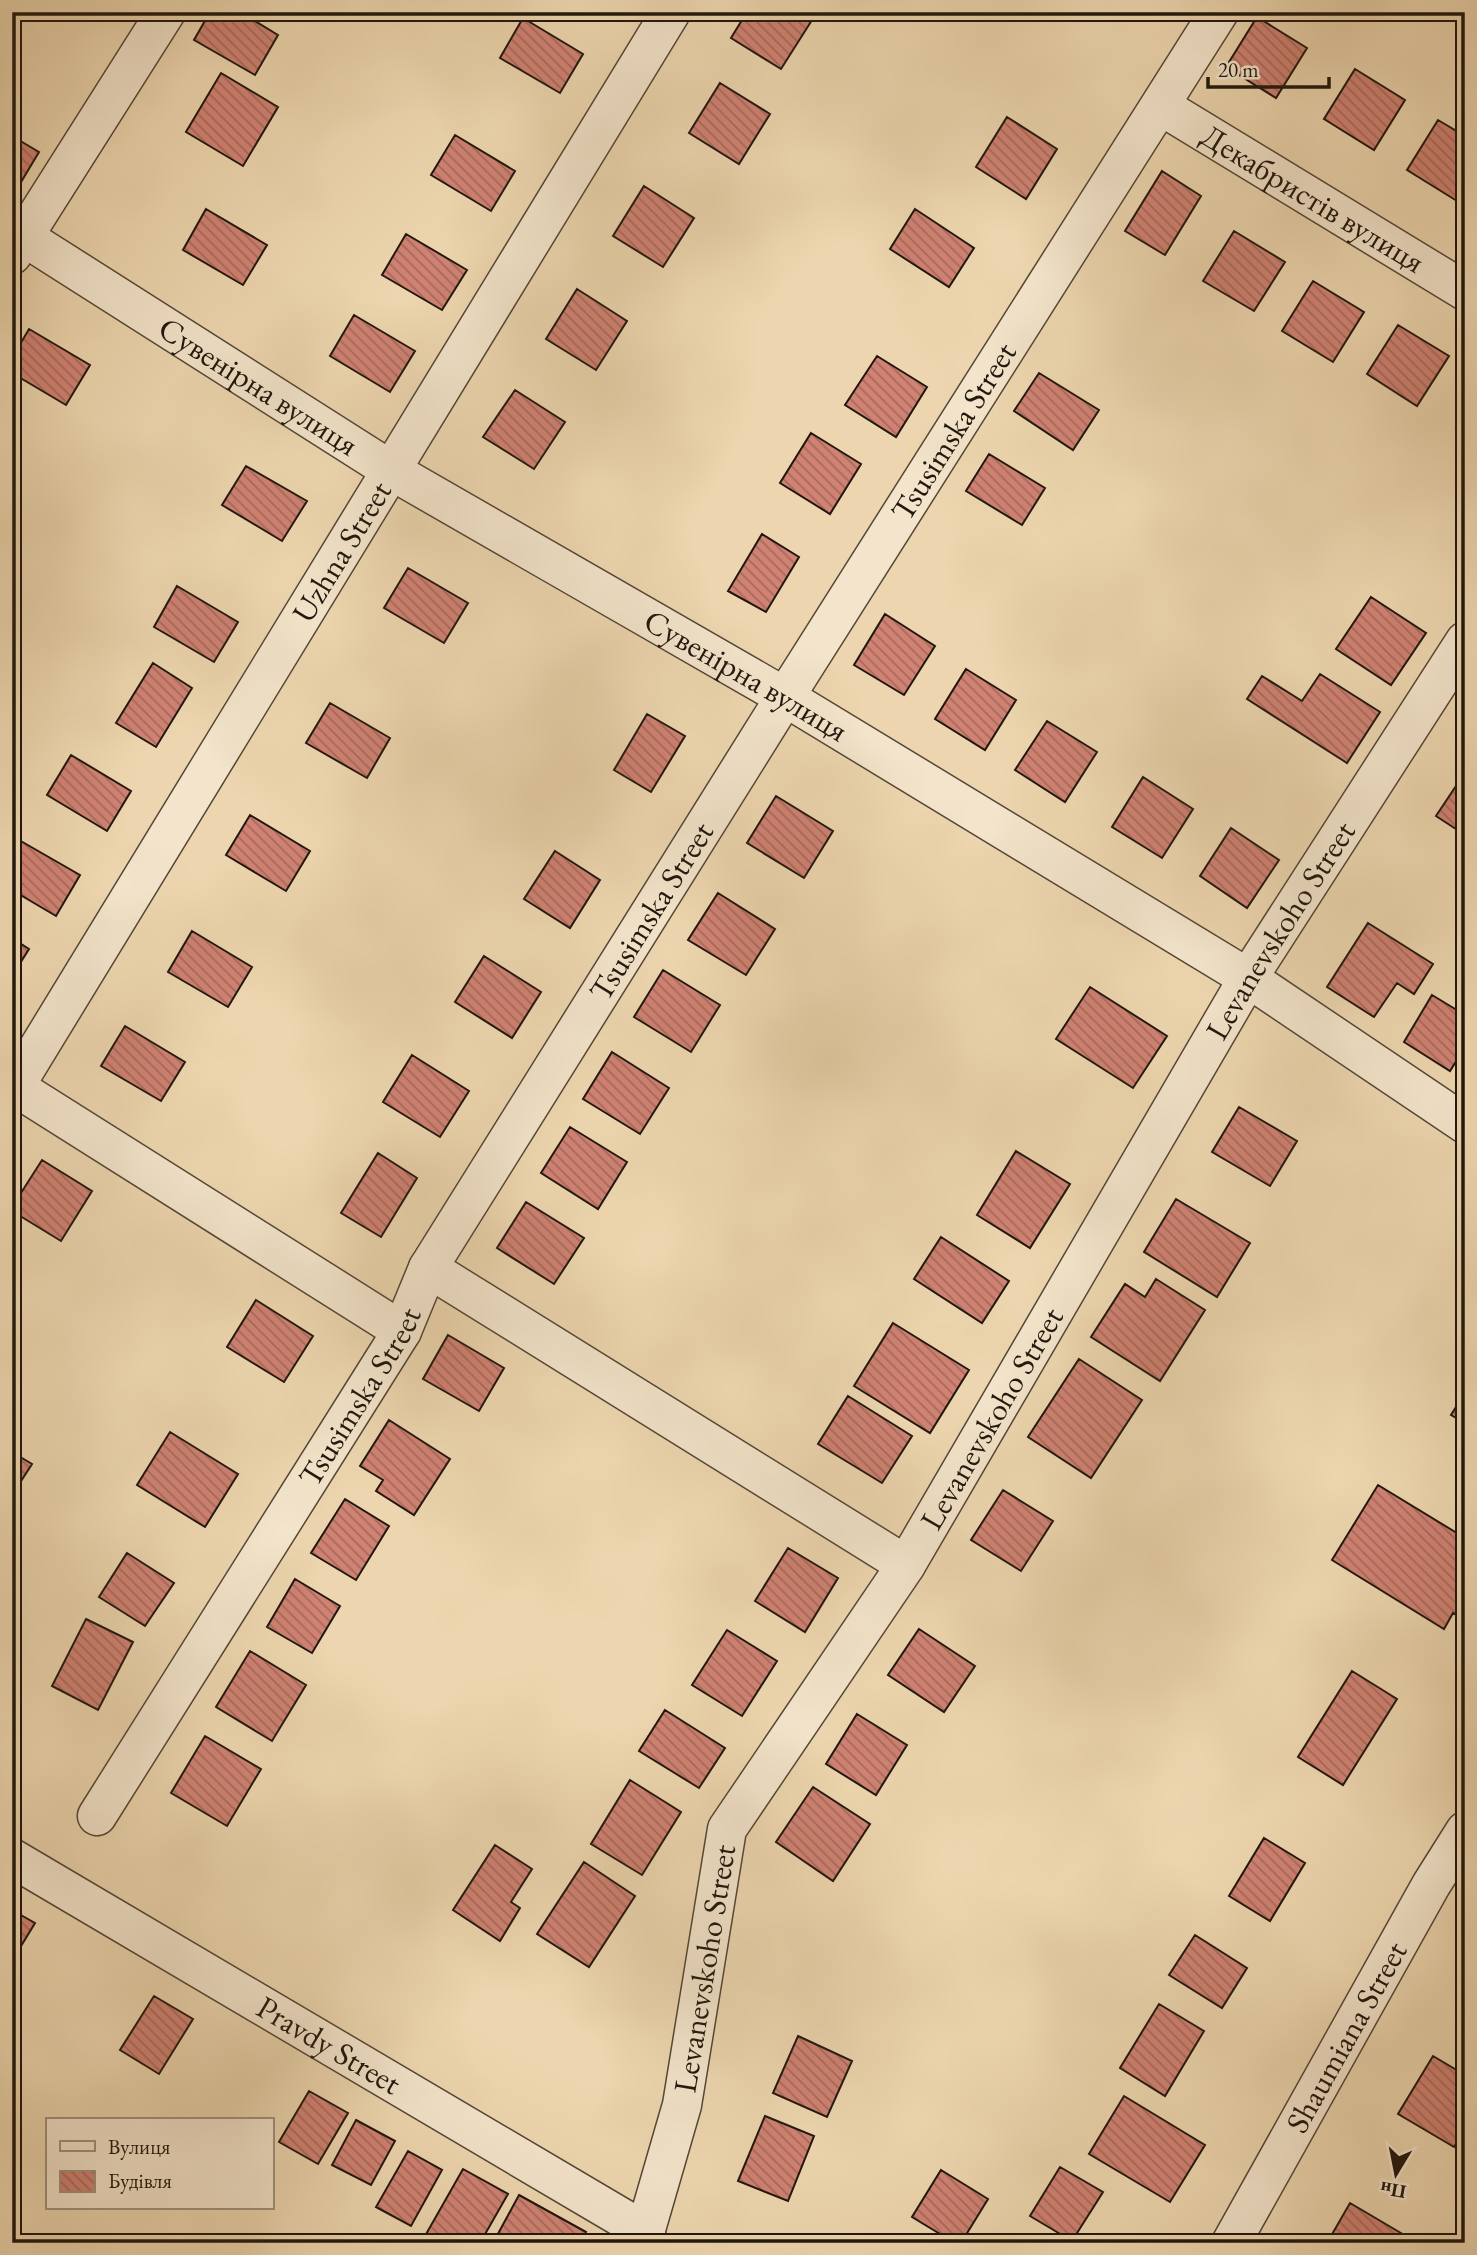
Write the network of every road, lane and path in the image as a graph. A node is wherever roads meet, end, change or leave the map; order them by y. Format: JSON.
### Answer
{"nodes":[{"id":1,"x":166,"y":12,"type":"edge"},
{"id":2,"x":671,"y":12,"type":"edge"},
{"id":3,"x":1219,"y":12,"type":"edge"},
{"id":4,"x":1161,"y":106,"type":"junction"},
{"id":5,"x":18,"y":246,"type":"edge"},
{"id":6,"x":1465,"y":291,"type":"edge"},
{"id":7,"x":392,"y":471,"type":"junction"},
{"id":8,"x":1465,"y":641,"type":"edge"},
{"id":9,"x":785,"y":697,"type":"junction"},
{"id":10,"x":1248,"y":978,"type":"junction"},
{"id":11,"x":13,"y":1088,"type":"edge"},
{"id":12,"x":1465,"y":1124,"type":"edge"},
{"id":13,"x":429,"y":1268,"type":"junction"},
{"id":14,"x":402,"y":1331,"type":"junction"},
{"id":15,"x":906,"y":1564,"type":"junction"},
{"id":16,"x":97,"y":1816,"type":"dead end"},
{"id":17,"x":1465,"y":1831,"type":"edge"},
{"id":18,"x":12,"y":1858,"type":"edge"},
{"id":19,"x":644,"y":2237,"type":"edge"},
{"id":20,"x":1231,"y":2243,"type":"edge"}],
"edges":[{"from":1,"to":5,"type":"street"},
{"from":2,"to":7,"type":"street","name":"Uzhna Street"},
{"from":3,"to":4,"type":"street","name":"Tsusimska Street"},
{"from":4,"to":6,"type":"street","name":"Декабристів вулиця"},
{"from":4,"to":9,"type":"street","name":"Tsusimska Street"},
{"from":5,"to":7,"type":"street","name":"Сувенірна вулиця"},
{"from":7,"to":9,"type":"street","name":"Сувенірна вулиця"},
{"from":7,"to":11,"type":"street","name":"Uzhna Street"},
{"from":8,"to":10,"type":"street","name":"Levanevskoho Street"},
{"from":9,"to":10,"type":"street","name":"Сувенірна вулиця"},
{"from":9,"to":13,"type":"street","name":"Tsusimska Street"},
{"from":10,"to":12,"type":"street","name":"Сувенірна вулиця"},
{"from":10,"to":15,"type":"street","name":"Levanevskoho Street"},
{"from":11,"to":14,"type":"street"},
{"from":13,"to":14,"type":"street","name":"Tsusimska Street"},
{"from":13,"to":15,"type":"street"},
{"from":14,"to":16,"type":"street","name":"Tsusimska Street"},
{"from":15,"to":19,"type":"street","name":"Levanevskoho Street"},
{"from":17,"to":20,"type":"street","name":"Shaumiana Street"},
{"from":18,"to":19,"type":"street","name":"Pravdy Street"}]}
